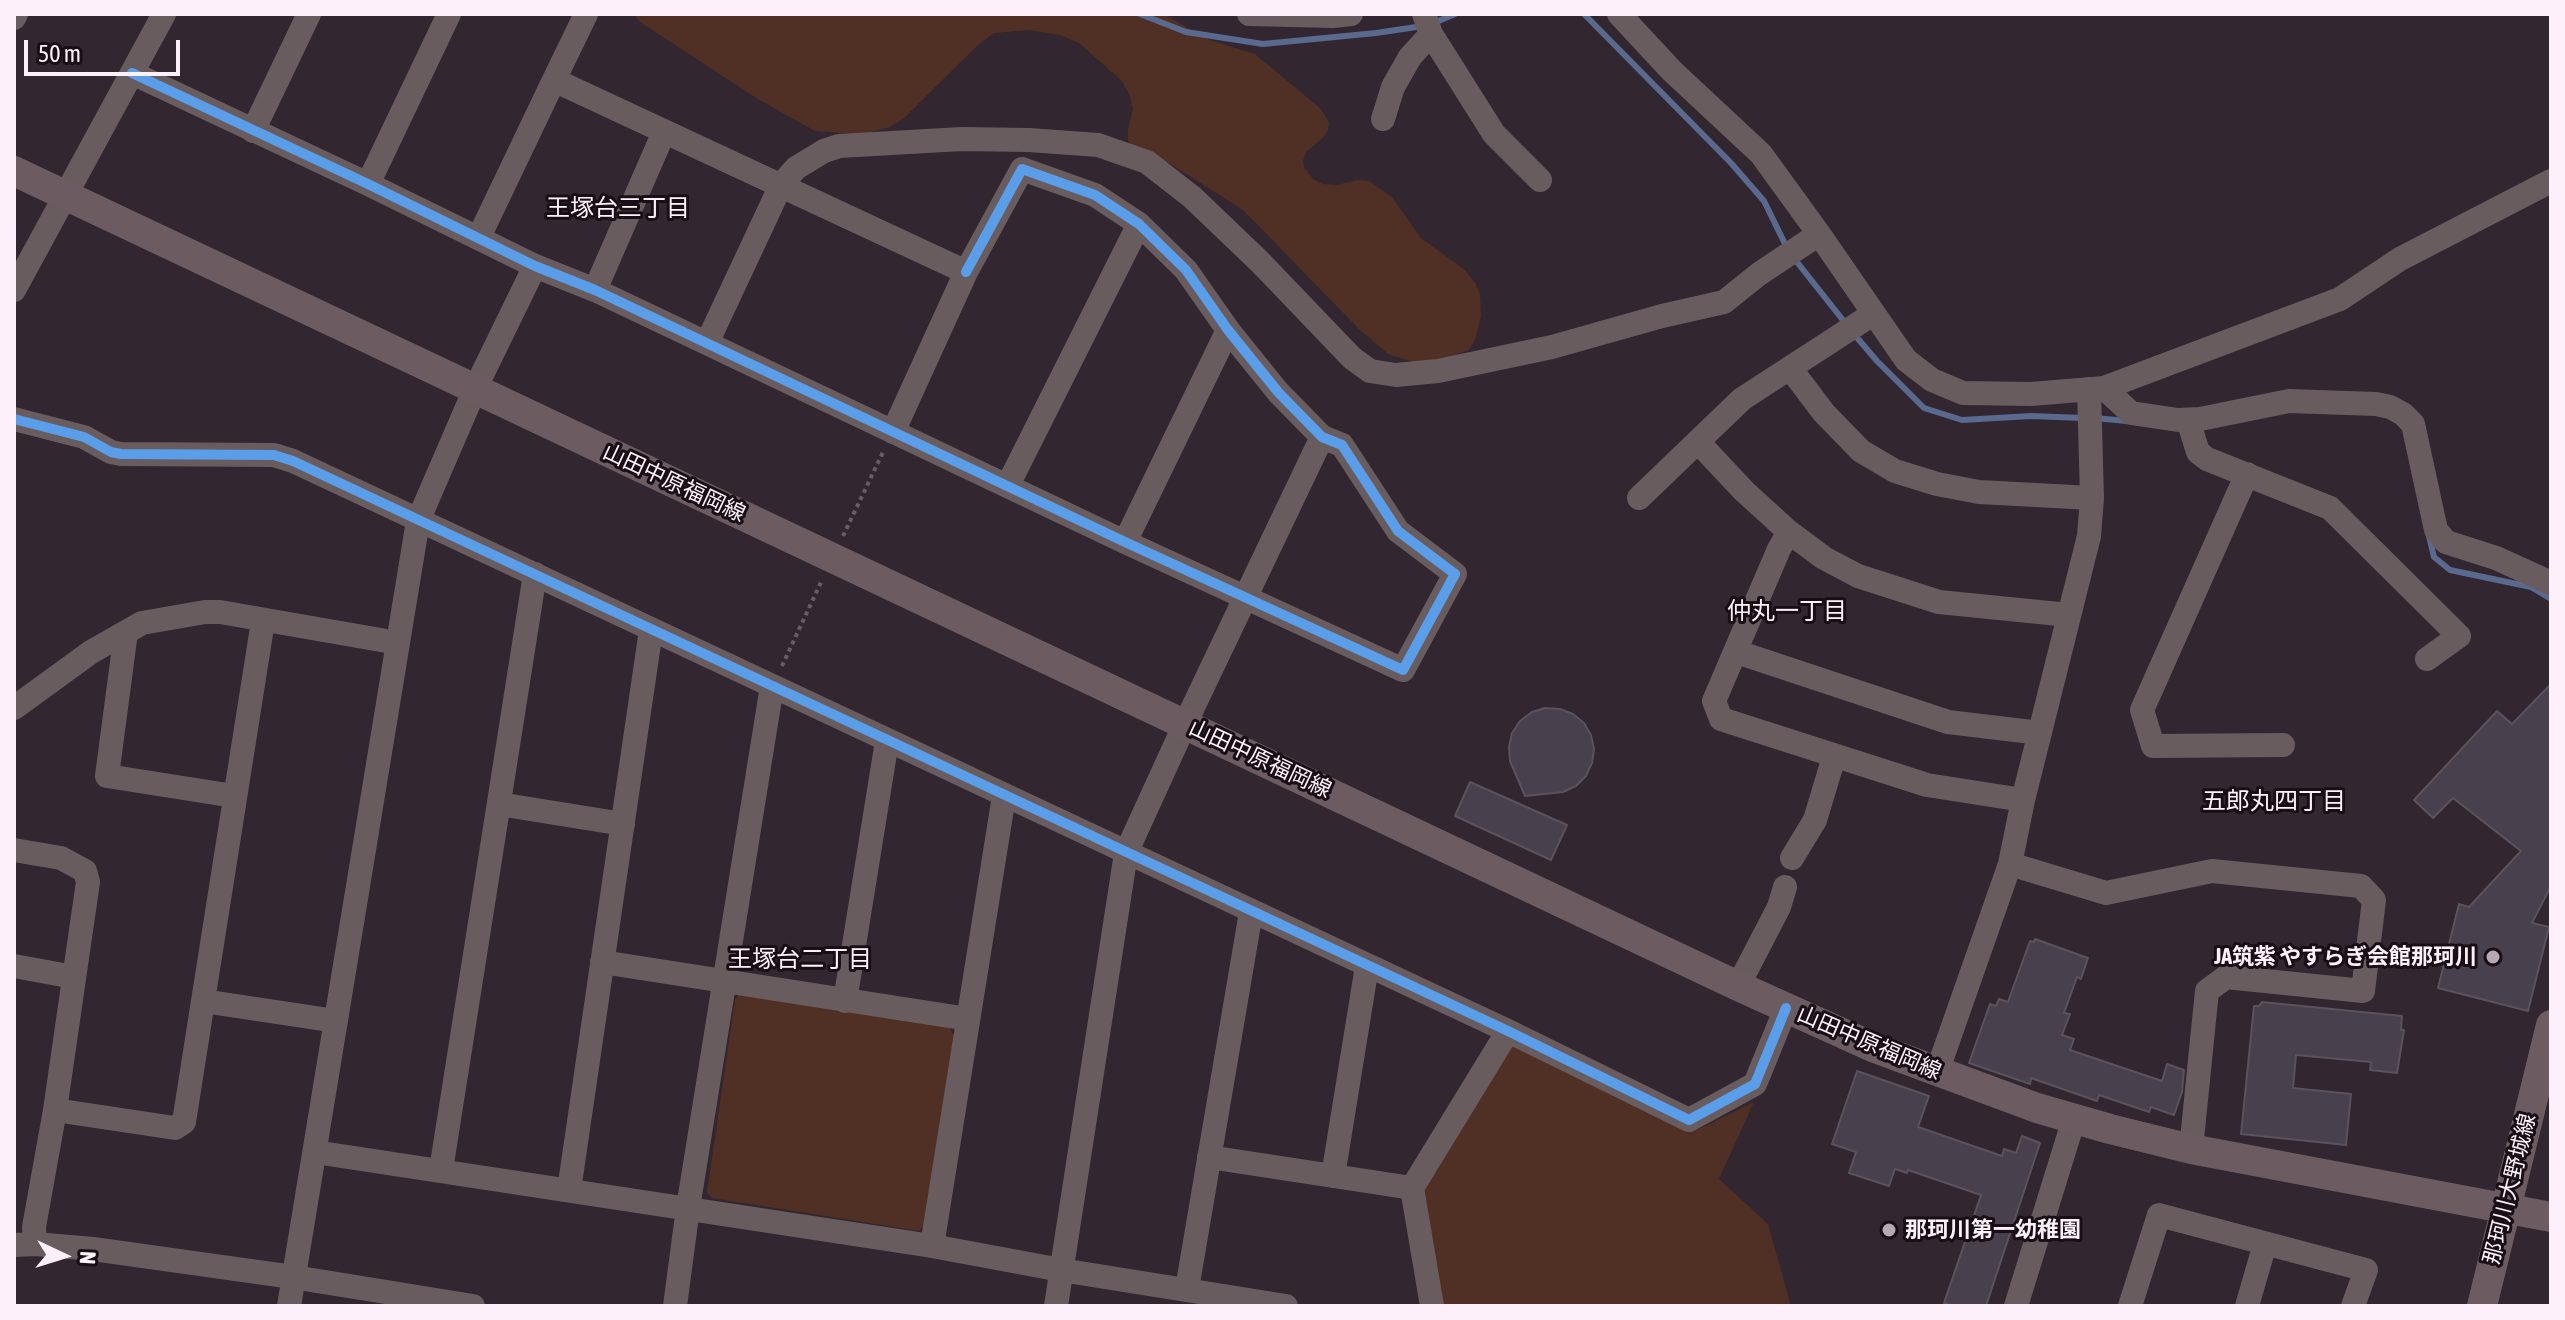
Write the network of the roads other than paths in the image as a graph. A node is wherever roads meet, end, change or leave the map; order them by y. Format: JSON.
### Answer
{"nodes":[{"id":1,"x":164,"y":14,"type":"edge"},
{"id":2,"x":309,"y":14,"type":"edge"},
{"id":3,"x":449,"y":14,"type":"edge"},
{"id":4,"x":586,"y":14,"type":"edge"},
{"id":5,"x":1249,"y":14,"type":"edge"},
{"id":6,"x":1351,"y":14,"type":"edge"},
{"id":7,"x":1619,"y":14,"type":"edge"},
{"id":8,"x":1428,"y":24,"type":"edge"},
{"id":9,"x":132,"y":73,"type":"junction"},
{"id":10,"x":554,"y":80,"type":"junction"},
{"id":11,"x":1383,"y":119,"type":"dead end"},
{"id":12,"x":253,"y":131,"type":"junction"},
{"id":13,"x":664,"y":132,"type":"junction"},
{"id":14,"x":14,"y":171,"type":"edge"},
{"id":15,"x":1540,"y":180,"type":"dead end"},
{"id":16,"x":2551,"y":181,"type":"edge"},
{"id":17,"x":368,"y":184,"type":"junction"},
{"id":18,"x":781,"y":185,"type":"junction"},
{"id":19,"x":65,"y":196,"type":"junction"},
{"id":20,"x":1139,"y":224,"type":"junction"},
{"id":21,"x":1819,"y":234,"type":"junction"},
{"id":22,"x":479,"y":237,"type":"junction"},
{"id":23,"x":535,"y":266,"type":"junction"},
{"id":24,"x":966,"y":272,"type":"junction"},
{"id":25,"x":14,"y":290,"type":"edge"},
{"id":26,"x":595,"y":290,"type":"junction"},
{"id":27,"x":1873,"y":314,"type":"junction"},
{"id":28,"x":1228,"y":330,"type":"junction"},
{"id":29,"x":707,"y":343,"type":"junction"},
{"id":30,"x":1790,"y":368,"type":"junction"},
{"id":31,"x":475,"y":389,"type":"junction"},
{"id":32,"x":2097,"y":389,"type":"junction"},
{"id":33,"x":14,"y":419,"type":"edge"},
{"id":34,"x":2188,"y":420,"type":"junction"},
{"id":35,"x":893,"y":432,"type":"junction"},
{"id":36,"x":1322,"y":437,"type":"junction"},
{"id":37,"x":1698,"y":442,"type":"junction"},
{"id":38,"x":2247,"y":474,"type":"junction"},
{"id":39,"x":1008,"y":485,"type":"junction"},
{"id":40,"x":1639,"y":498,"type":"dead end"},
{"id":41,"x":2092,"y":498,"type":"junction"},
{"id":42,"x":418,"y":521,"type":"junction"},
{"id":43,"x":1789,"y":532,"type":"junction"},
{"id":44,"x":1125,"y":542,"type":"junction"},
{"id":45,"x":535,"y":574,"type":"junction"},
{"id":46,"x":2551,"y":583,"type":"edge"},
{"id":47,"x":1246,"y":598,"type":"junction"},
{"id":48,"x":2069,"y":615,"type":"junction"},
{"id":49,"x":263,"y":621,"type":"junction"},
{"id":50,"x":651,"y":630,"type":"junction"},
{"id":51,"x":126,"y":632,"type":"junction"},
{"id":52,"x":398,"y":643,"type":"junction"},
{"id":53,"x":1737,"y":652,"type":"junction"},
{"id":54,"x":2427,"y":659,"type":"dead end"},
{"id":55,"x":772,"y":686,"type":"junction"},
{"id":56,"x":14,"y":708,"type":"edge"},
{"id":57,"x":1185,"y":724,"type":"junction"},
{"id":58,"x":2040,"y":733,"type":"junction"},
{"id":59,"x":887,"y":741,"type":"junction"},
{"id":60,"x":2283,"y":745,"type":"dead end"},
{"id":61,"x":1834,"y":757,"type":"junction"},
{"id":62,"x":234,"y":796,"type":"junction"},
{"id":63,"x":1004,"y":796,"type":"junction"},
{"id":64,"x":2023,"y":800,"type":"junction"},
{"id":65,"x":499,"y":804,"type":"junction"},
{"id":66,"x":623,"y":824,"type":"junction"},
{"id":67,"x":14,"y":850,"type":"edge"},
{"id":68,"x":1126,"y":853,"type":"junction"},
{"id":69,"x":1792,"y":858,"type":"dead end"},
{"id":70,"x":2010,"y":864,"type":"junction"},
{"id":71,"x":1785,"y":887,"type":"dead end"},
{"id":72,"x":1251,"y":912,"type":"junction"},
{"id":73,"x":602,"y":962,"type":"junction"},
{"id":74,"x":14,"y":966,"type":"edge"},
{"id":75,"x":1367,"y":966,"type":"junction"},
{"id":76,"x":74,"y":977,"type":"junction"},
{"id":77,"x":724,"y":982,"type":"junction"},
{"id":78,"x":1738,"y":986,"type":"junction"},
{"id":79,"x":203,"y":1001,"type":"junction"},
{"id":80,"x":845,"y":1001,"type":"junction"},
{"id":81,"x":1786,"y":1008,"type":"junction"},
{"id":82,"x":968,"y":1019,"type":"junction"},
{"id":83,"x":336,"y":1021,"type":"junction"},
{"id":84,"x":2551,"y":1025,"type":"edge"},
{"id":85,"x":1508,"y":1031,"type":"junction"},
{"id":86,"x":1937,"y":1072,"type":"junction"},
{"id":87,"x":55,"y":1110,"type":"junction"},
{"id":88,"x":2074,"y":1119,"type":"junction"},
{"id":89,"x":2191,"y":1149,"type":"junction"},
{"id":90,"x":315,"y":1152,"type":"junction"},
{"id":91,"x":1209,"y":1157,"type":"junction"},
{"id":92,"x":441,"y":1170,"type":"junction"},
{"id":93,"x":1333,"y":1176,"type":"junction"},
{"id":94,"x":1412,"y":1188,"type":"junction"},
{"id":95,"x":569,"y":1190,"type":"junction"},
{"id":96,"x":2506,"y":1207,"type":"junction"},
{"id":97,"x":688,"y":1208,"type":"junction"},
{"id":98,"x":2551,"y":1217,"type":"edge"},
{"id":99,"x":25,"y":1244,"type":"edge"},
{"id":100,"x":2265,"y":1244,"type":"junction"},
{"id":101,"x":932,"y":1246,"type":"junction"},
{"id":102,"x":1061,"y":1270,"type":"junction"},
{"id":103,"x":293,"y":1277,"type":"junction"},
{"id":104,"x":1187,"y":1289,"type":"junction"},
{"id":105,"x":2023,"y":1304,"type":"edge"},
{"id":106,"x":289,"y":1306,"type":"edge"},
{"id":107,"x":473,"y":1306,"type":"edge"},
{"id":108,"x":675,"y":1306,"type":"edge"},
{"id":109,"x":1056,"y":1306,"type":"edge"},
{"id":110,"x":1286,"y":1306,"type":"edge"},
{"id":111,"x":1432,"y":1306,"type":"edge"},
{"id":112,"x":2130,"y":1306,"type":"edge"},
{"id":113,"x":2247,"y":1306,"type":"edge"},
{"id":114,"x":2353,"y":1306,"type":"edge"},
{"id":115,"x":2482,"y":1306,"type":"edge"}],
"edges":[{"from":1,"to":9,"type":"street"},
{"from":2,"to":12,"type":"street"},
{"from":3,"to":17,"type":"street"},
{"from":4,"to":10,"type":"street"},
{"from":5,"to":6,"type":"street"},
{"from":7,"to":21,"type":"street"},
{"from":8,"to":11,"type":"street"},
{"from":8,"to":15,"type":"street"},
{"from":9,"to":12,"type":"street"},
{"from":9,"to":19,"type":"street"},
{"from":10,"to":13,"type":"street"},
{"from":10,"to":22,"type":"street"},
{"from":12,"to":17,"type":"street"},
{"from":13,"to":18,"type":"street"},
{"from":13,"to":26,"type":"street"},
{"from":14,"to":19,"type":"main road","name":"山田中原福岡線"},
{"from":16,"to":32,"type":"street"},
{"from":17,"to":22,"type":"street"},
{"from":18,"to":21,"type":"street"},
{"from":18,"to":24,"type":"street"},
{"from":18,"to":29,"type":"street"},
{"from":19,"to":25,"type":"street"},
{"from":19,"to":31,"type":"main road","name":"山田中原福岡線"},
{"from":20,"to":24,"type":"street"},
{"from":20,"to":28,"type":"street"},
{"from":20,"to":39,"type":"street"},
{"from":21,"to":27,"type":"street"},
{"from":22,"to":23,"type":"street"},
{"from":23,"to":26,"type":"street"},
{"from":23,"to":31,"type":"street"},
{"from":24,"to":35,"type":"street"},
{"from":26,"to":29,"type":"street"},
{"from":27,"to":30,"type":"street"},
{"from":27,"to":32,"type":"street"},
{"from":28,"to":36,"type":"street"},
{"from":28,"to":44,"type":"street"},
{"from":29,"to":35,"type":"street"},
{"from":30,"to":37,"type":"street"},
{"from":30,"to":41,"type":"street"},
{"from":31,"to":42,"type":"street"},
{"from":31,"to":57,"type":"main road","name":"山田中原福岡線"},
{"from":32,"to":34,"type":"street"},
{"from":32,"to":41,"type":"street"},
{"from":33,"to":42,"type":"street"},
{"from":34,"to":38,"type":"street"},
{"from":34,"to":46,"type":"street"},
{"from":35,"to":39,"type":"street"},
{"from":36,"to":47,"type":"street"},
{"from":36,"to":47,"type":"street"},
{"from":37,"to":40,"type":"street"},
{"from":37,"to":43,"type":"street"},
{"from":38,"to":54,"type":"street"},
{"from":38,"to":60,"type":"street"},
{"from":39,"to":44,"type":"street"},
{"from":41,"to":48,"type":"street"},
{"from":42,"to":45,"type":"street"},
{"from":42,"to":52,"type":"street"},
{"from":43,"to":48,"type":"street"},
{"from":43,"to":53,"type":"street"},
{"from":44,"to":47,"type":"street"},
{"from":45,"to":50,"type":"street"},
{"from":45,"to":65,"type":"street"},
{"from":47,"to":57,"type":"street"},
{"from":48,"to":58,"type":"street"},
{"from":49,"to":51,"type":"street"},
{"from":49,"to":52,"type":"street"},
{"from":49,"to":62,"type":"street"},
{"from":50,"to":55,"type":"street"},
{"from":50,"to":66,"type":"street"},
{"from":51,"to":56,"type":"street"},
{"from":51,"to":62,"type":"street"},
{"from":52,"to":83,"type":"street"},
{"from":53,"to":58,"type":"street"},
{"from":53,"to":61,"type":"street"},
{"from":55,"to":59,"type":"street"},
{"from":55,"to":77,"type":"street"},
{"from":57,"to":68,"type":"street"},
{"from":57,"to":78,"type":"main road","name":"山田中原福岡線"},
{"from":58,"to":64,"type":"street"},
{"from":59,"to":63,"type":"street"},
{"from":59,"to":80,"type":"street"},
{"from":61,"to":64,"type":"street"},
{"from":61,"to":69,"type":"street"},
{"from":62,"to":79,"type":"street"},
{"from":63,"to":68,"type":"street"},
{"from":63,"to":82,"type":"street"},
{"from":64,"to":70,"type":"street"},
{"from":65,"to":66,"type":"street"},
{"from":65,"to":92,"type":"street"},
{"from":66,"to":73,"type":"street"},
{"from":67,"to":76,"type":"street"},
{"from":68,"to":72,"type":"street"},
{"from":68,"to":102,"type":"street"},
{"from":70,"to":86,"type":"street"},
{"from":70,"to":89,"type":"street"},
{"from":71,"to":78,"type":"street"},
{"from":72,"to":75,"type":"street"},
{"from":72,"to":91,"type":"street"},
{"from":73,"to":77,"type":"street"},
{"from":73,"to":95,"type":"street"},
{"from":74,"to":76,"type":"street"},
{"from":75,"to":85,"type":"street"},
{"from":75,"to":93,"type":"street"},
{"from":76,"to":87,"type":"street"},
{"from":77,"to":80,"type":"street"},
{"from":77,"to":97,"type":"street"},
{"from":78,"to":81,"type":"main road","name":"山田中原福岡線"},
{"from":79,"to":83,"type":"street"},
{"from":79,"to":87,"type":"street"},
{"from":80,"to":82,"type":"street"},
{"from":81,"to":85,"type":"street"},
{"from":81,"to":86,"type":"main road","name":"山田中原福岡線"},
{"from":82,"to":101,"type":"street"},
{"from":83,"to":90,"type":"street"},
{"from":84,"to":96,"type":"main road","name":"那珂川大野城線"},
{"from":85,"to":94,"type":"street"},
{"from":86,"to":88,"type":"main road","name":"山田中原福岡線"},
{"from":87,"to":99,"type":"street"},
{"from":88,"to":89,"type":"main road","name":"山田中原福岡線"},
{"from":88,"to":105,"type":"street"},
{"from":89,"to":96,"type":"main road","name":"山田中原福岡線"},
{"from":90,"to":92,"type":"street"},
{"from":90,"to":103,"type":"street"},
{"from":91,"to":93,"type":"street"},
{"from":91,"to":104,"type":"street"},
{"from":92,"to":95,"type":"street"},
{"from":93,"to":94,"type":"street"},
{"from":94,"to":111,"type":"street"},
{"from":95,"to":97,"type":"street"},
{"from":96,"to":98,"type":"main road","name":"山田中原福岡線"},
{"from":96,"to":115,"type":"main road","name":"那珂川大野城線"},
{"from":97,"to":101,"type":"street"},
{"from":97,"to":108,"type":"street"},
{"from":99,"to":103,"type":"street"},
{"from":100,"to":112,"type":"street"},
{"from":100,"to":113,"type":"street"},
{"from":100,"to":114,"type":"street"},
{"from":101,"to":102,"type":"street"},
{"from":102,"to":104,"type":"street"},
{"from":102,"to":109,"type":"street"},
{"from":103,"to":106,"type":"street"},
{"from":103,"to":107,"type":"street"},
{"from":104,"to":110,"type":"street"}]}
